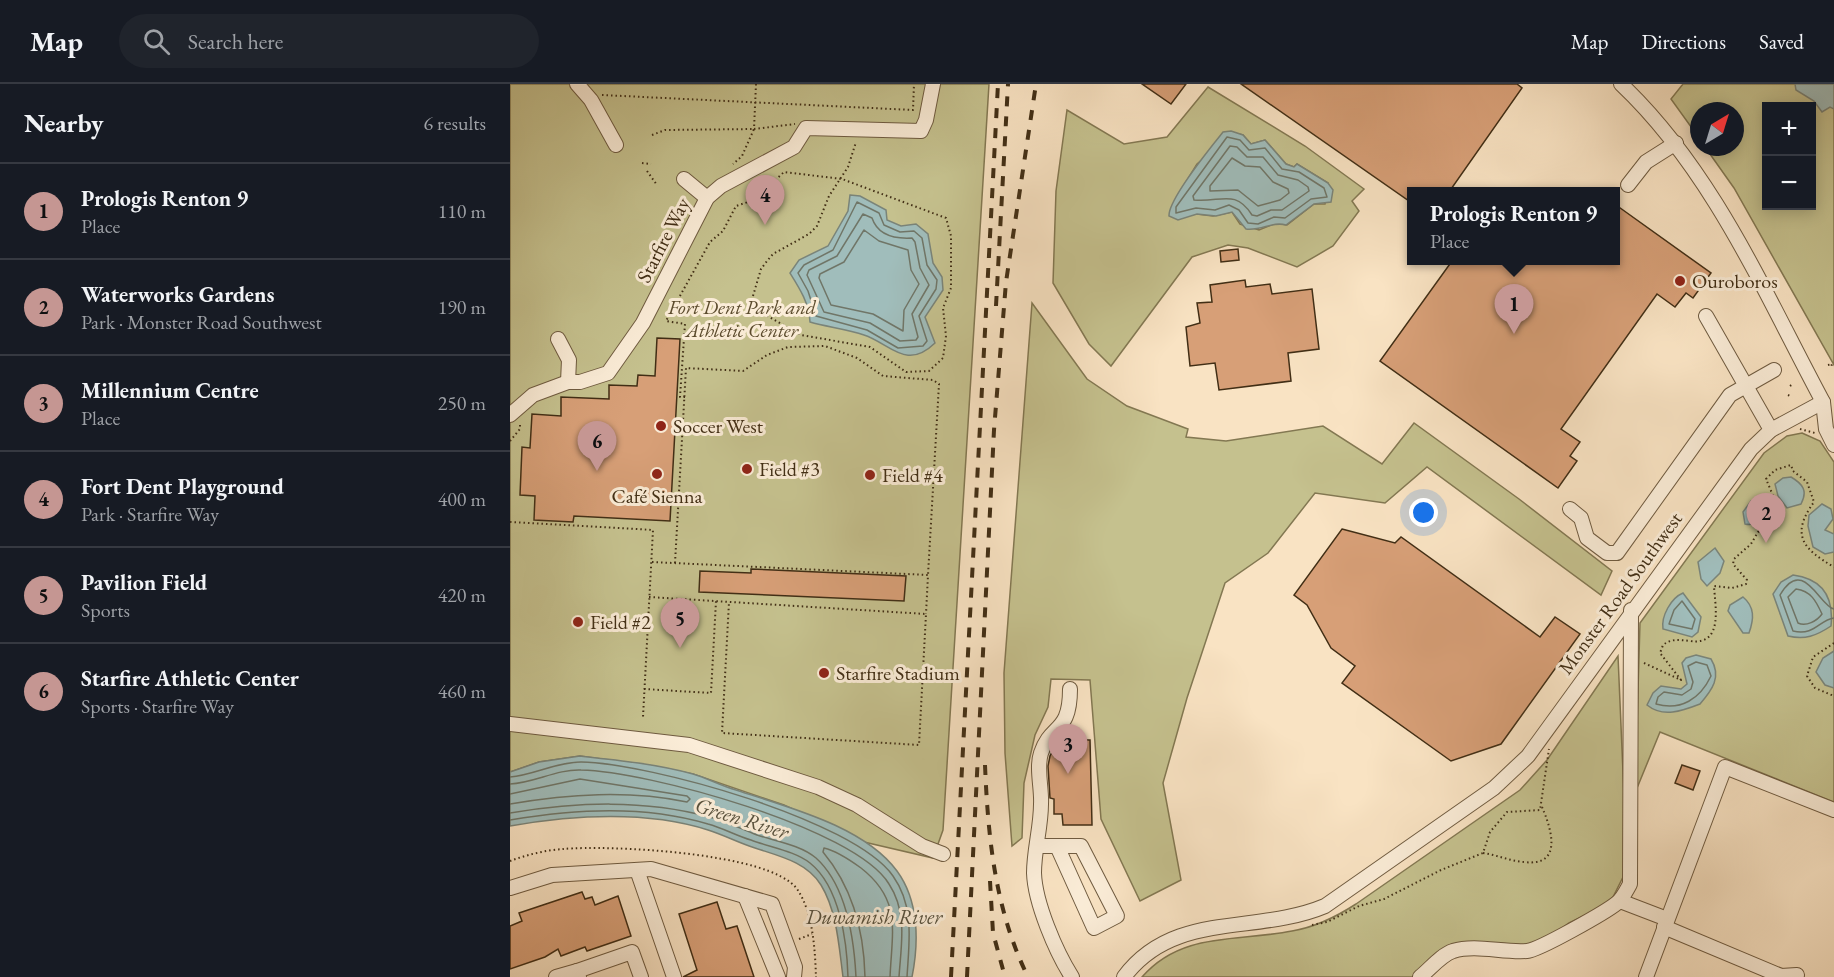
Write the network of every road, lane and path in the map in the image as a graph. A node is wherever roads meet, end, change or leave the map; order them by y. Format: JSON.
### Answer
{"nodes":[{"id":1,"x":577,"y":84,"type":"edge"},
{"id":2,"x":756,"y":84,"type":"edge"},
{"id":3,"x":914,"y":84,"type":"edge"},
{"id":4,"x":933,"y":84,"type":"edge"},
{"id":5,"x":1631,"y":87,"type":"edge"},
{"id":6,"x":597,"y":94,"type":"dead end"},
{"id":7,"x":755,"y":103,"type":"junction"},
{"id":8,"x":806,"y":128,"type":"junction"},
{"id":9,"x":754,"y":129,"type":"junction"},
{"id":10,"x":859,"y":130,"type":"junction"},
{"id":11,"x":652,"y":135,"type":"dead end"},
{"id":12,"x":1676,"y":143,"type":"junction"},
{"id":13,"x":616,"y":145,"type":"dead end"},
{"id":14,"x":642,"y":163,"type":"dead end"},
{"id":15,"x":651,"y":164,"type":"dead end"},
{"id":16,"x":724,"y":169,"type":"dead end"},
{"id":17,"x":647,"y":171,"type":"dead end"},
{"id":18,"x":684,"y":178,"type":"dead end"},
{"id":19,"x":842,"y":178,"type":"junction"},
{"id":20,"x":772,"y":183,"type":"junction"},
{"id":21,"x":657,"y":185,"type":"dead end"},
{"id":22,"x":1628,"y":185,"type":"dead end"},
{"id":23,"x":707,"y":198,"type":"junction"},
{"id":24,"x":751,"y":201,"type":"junction"},
{"id":25,"x":1706,"y":316,"type":"dead end"},
{"id":26,"x":558,"y":339,"type":"dead end"},
{"id":27,"x":1774,"y":370,"type":"dead end"},
{"id":28,"x":568,"y":382,"type":"junction"},
{"id":29,"x":1746,"y":386,"type":"junction"},
{"id":30,"x":685,"y":397,"type":"junction"},
{"id":31,"x":1828,"y":406,"type":"edge"},
{"id":32,"x":510,"y":415,"type":"edge"},
{"id":33,"x":1797,"y":429,"type":"dead end"},
{"id":34,"x":1771,"y":430,"type":"junction"},
{"id":35,"x":1818,"y":433,"type":"dead end"},
{"id":36,"x":1834,"y":445,"type":"edge"},
{"id":37,"x":1570,"y":509,"type":"dead end"},
{"id":38,"x":510,"y":522,"type":"edge"},
{"id":39,"x":651,"y":562,"type":"junction"},
{"id":40,"x":675,"y":563,"type":"junction"},
{"id":41,"x":1834,"y":567,"type":"edge"},
{"id":42,"x":928,"y":575,"type":"junction"},
{"id":43,"x":649,"y":597,"type":"junction"},
{"id":44,"x":716,"y":601,"type":"junction"},
{"id":45,"x":729,"y":602,"type":"junction"},
{"id":46,"x":1631,"y":610,"type":"junction"},
{"id":47,"x":926,"y":614,"type":"junction"},
{"id":48,"x":1834,"y":643,"type":"edge"},
{"id":49,"x":1629,"y":656,"type":"junction"},
{"id":50,"x":644,"y":689,"type":"junction"},
{"id":51,"x":1070,"y":689,"type":"dead end"},
{"id":52,"x":1834,"y":696,"type":"edge"},
{"id":53,"x":643,"y":717,"type":"dead end"},
{"id":54,"x":510,"y":724,"type":"edge"},
{"id":55,"x":1549,"y":748,"type":"dead end"},
{"id":56,"x":1542,"y":807,"type":"junction"},
{"id":57,"x":1834,"y":810,"type":"edge"},
{"id":58,"x":1037,"y":846,"type":"junction"},
{"id":59,"x":1057,"y":846,"type":"junction"},
{"id":60,"x":1483,"y":853,"type":"junction"},
{"id":61,"x":943,"y":854,"type":"dead end"},
{"id":62,"x":637,"y":870,"type":"junction"},
{"id":63,"x":510,"y":888,"type":"edge"},
{"id":64,"x":745,"y":896,"type":"junction"},
{"id":65,"x":1620,"y":901,"type":"junction"},
{"id":66,"x":1666,"y":923,"type":"junction"},
{"id":67,"x":1312,"y":925,"type":"dead end"},
{"id":68,"x":812,"y":934,"type":"dead end"},
{"id":69,"x":796,"y":939,"type":"dead end"},
{"id":70,"x":1432,"y":972,"type":"edge"},
{"id":71,"x":578,"y":974,"type":"edge"},
{"id":72,"x":1797,"y":975,"type":"dead end"},
{"id":73,"x":556,"y":977,"type":"edge"},
{"id":74,"x":641,"y":977,"type":"edge"},
{"id":75,"x":674,"y":977,"type":"edge"},
{"id":76,"x":778,"y":977,"type":"edge"},
{"id":77,"x":794,"y":977,"type":"edge"},
{"id":78,"x":1072,"y":977,"type":"edge"},
{"id":79,"x":1124,"y":977,"type":"edge"},
{"id":80,"x":1420,"y":977,"type":"edge"},
{"id":81,"x":1646,"y":977,"type":"edge"}],
"edges":[{"from":1,"to":13,"type":"street"},
{"from":2,"to":7,"type":"path"},
{"from":3,"to":7,"type":"path"},
{"from":4,"to":10,"type":"street"},
{"from":5,"to":12,"type":"street"},
{"from":6,"to":7,"type":"path"},
{"from":7,"to":9,"type":"path"},
{"from":8,"to":9,"type":"path"},
{"from":8,"to":10,"type":"street"},
{"from":8,"to":23,"type":"street","name":"Starfire Way"},
{"from":9,"to":11,"type":"path"},
{"from":9,"to":16,"type":"path"},
{"from":10,"to":19,"type":"path"},
{"from":12,"to":22,"type":"street"},
{"from":12,"to":31,"type":"street"},
{"from":14,"to":15,"type":"path"},
{"from":17,"to":21,"type":"path"},
{"from":18,"to":23,"type":"street"},
{"from":19,"to":19,"type":"path"},
{"from":19,"to":20,"type":"path"},
{"from":20,"to":24,"type":"path"},
{"from":20,"to":24,"type":"path"},
{"from":23,"to":28,"type":"street","name":"Starfire Way"},
{"from":24,"to":30,"type":"path"},
{"from":25,"to":29,"type":"street"},
{"from":26,"to":28,"type":"street"},
{"from":27,"to":29,"type":"street"},
{"from":28,"to":32,"type":"street","name":"Starfire Way"},
{"from":29,"to":34,"type":"street"},
{"from":29,"to":37,"type":"street"},
{"from":30,"to":40,"type":"path"},
{"from":30,"to":42,"type":"path"},
{"from":31,"to":34,"type":"street","name":"Monster Road Southwest"},
{"from":31,"to":36,"type":"street"},
{"from":33,"to":35,"type":"path"},
{"from":34,"to":46,"type":"street","name":"Monster Road Southwest"},
{"from":38,"to":39,"type":"path"},
{"from":39,"to":40,"type":"path"},
{"from":39,"to":43,"type":"path"},
{"from":40,"to":42,"type":"path"},
{"from":41,"to":49,"type":"path"},
{"from":42,"to":47,"type":"path"},
{"from":43,"to":44,"type":"path"},
{"from":43,"to":50,"type":"path"},
{"from":44,"to":45,"type":"path"},
{"from":44,"to":50,"type":"path"},
{"from":45,"to":47,"type":"path"},
{"from":45,"to":47,"type":"path"},
{"from":46,"to":49,"type":"street"},
{"from":46,"to":79,"type":"street","name":"Monster Road Southwest"},
{"from":48,"to":52,"type":"path"},
{"from":49,"to":65,"type":"street"},
{"from":50,"to":53,"type":"path"},
{"from":51,"to":58,"type":"street"},
{"from":54,"to":61,"type":"street"},
{"from":55,"to":56,"type":"path"},
{"from":56,"to":60,"type":"path"},
{"from":56,"to":60,"type":"path"},
{"from":57,"to":66,"type":"street"},
{"from":58,"to":59,"type":"street"},
{"from":58,"to":78,"type":"street"},
{"from":59,"to":59,"type":"street"},
{"from":60,"to":67,"type":"path"},
{"from":62,"to":63,"type":"street"},
{"from":62,"to":64,"type":"street"},
{"from":62,"to":75,"type":"street"},
{"from":64,"to":76,"type":"street"},
{"from":64,"to":77,"type":"street"},
{"from":65,"to":66,"type":"street"},
{"from":65,"to":70,"type":"street"},
{"from":66,"to":72,"type":"street"},
{"from":66,"to":81,"type":"street"},
{"from":68,"to":69,"type":"path"},
{"from":70,"to":80,"type":"street"},
{"from":71,"to":73,"type":"street"},
{"from":71,"to":74,"type":"street"}]}
